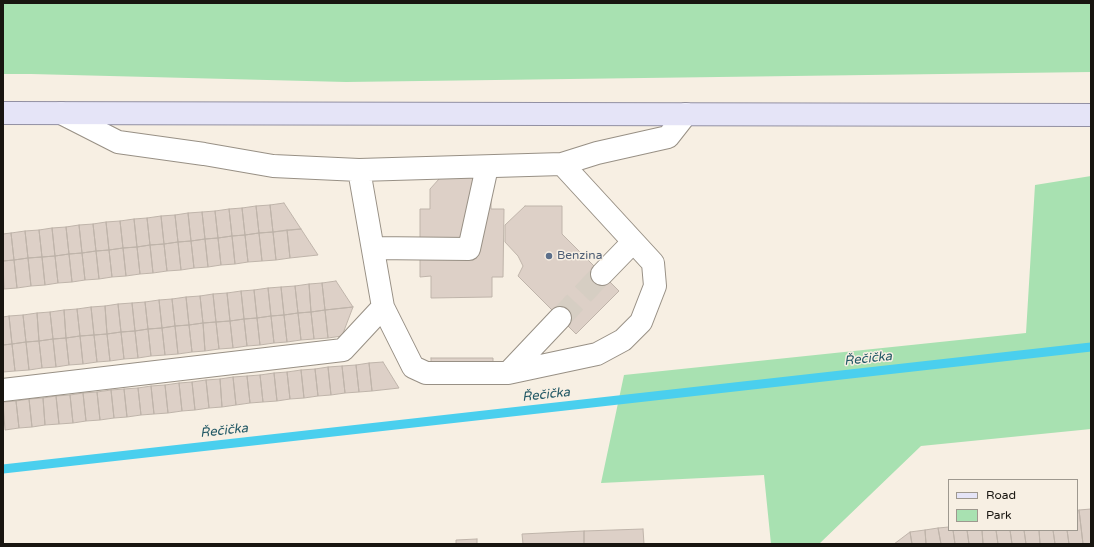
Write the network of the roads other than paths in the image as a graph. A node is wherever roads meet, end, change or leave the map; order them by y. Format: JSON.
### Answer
{"nodes":[{"id":1,"x":3,"y":113,"type":"edge"},
{"id":2,"x":61,"y":113,"type":"junction"},
{"id":3,"x":686,"y":114,"type":"junction"},
{"id":4,"x":1091,"y":115,"type":"edge"},
{"id":5,"x":562,"y":164,"type":"junction"},
{"id":6,"x":487,"y":166,"type":"junction"},
{"id":7,"x":359,"y":170,"type":"junction"},
{"id":8,"x":633,"y":242,"type":"junction"},
{"id":9,"x":373,"y":248,"type":"junction"},
{"id":10,"x":602,"y":274,"type":"tunnel mouth"},
{"id":11,"x":383,"y":308,"type":"junction"},
{"id":12,"x":560,"y":318,"type":"tunnel mouth"},
{"id":13,"x":508,"y":373,"type":"junction"},
{"id":14,"x":3,"y":390,"type":"edge"}],
"edges":[{"from":1,"to":2,"type":"main road"},
{"from":2,"to":3,"type":"main road"},
{"from":2,"to":7,"type":"lane"},
{"from":3,"to":4,"type":"main road"},
{"from":3,"to":5,"type":"lane"},
{"from":5,"to":6,"type":"lane"},
{"from":5,"to":8,"type":"lane"},
{"from":6,"to":7,"type":"lane"},
{"from":6,"to":9,"type":"lane"},
{"from":7,"to":9,"type":"lane"},
{"from":8,"to":10,"type":"lane"},
{"from":8,"to":13,"type":"lane"},
{"from":9,"to":11,"type":"lane"},
{"from":11,"to":13,"type":"lane"},
{"from":11,"to":14,"type":"lane"},
{"from":12,"to":13,"type":"lane"}]}
